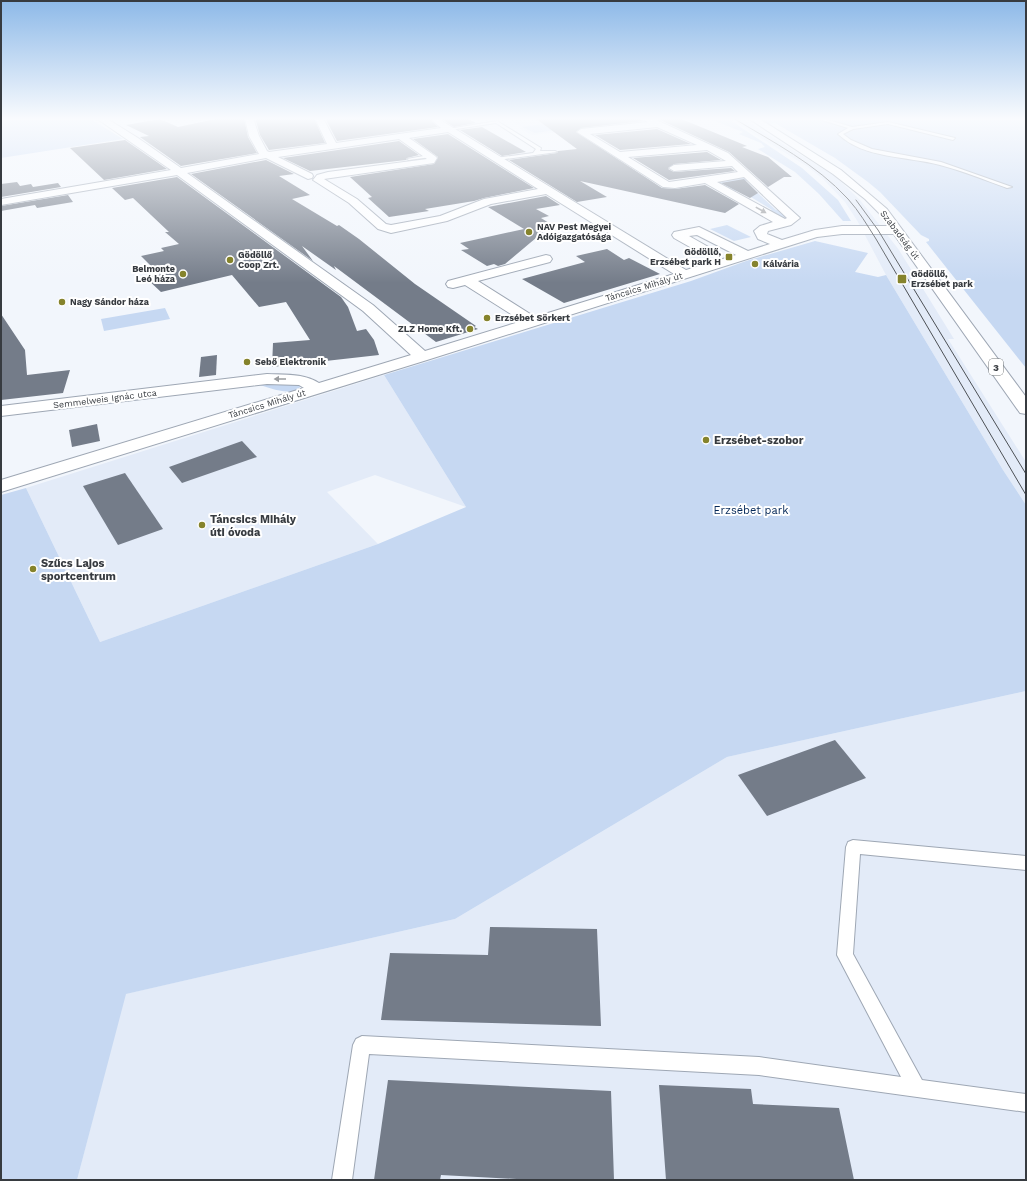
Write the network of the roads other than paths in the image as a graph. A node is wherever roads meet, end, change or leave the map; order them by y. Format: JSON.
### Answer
{"nodes":[{"id":1,"x":171,"y":173,"type":"edge"},
{"id":2,"x":180,"y":173,"type":"edge"},
{"id":3,"x":303,"y":173,"type":"edge"},
{"id":4,"x":343,"y":173,"type":"edge"},
{"id":5,"x":521,"y":173,"type":"edge"},
{"id":6,"x":648,"y":173,"type":"edge"},
{"id":7,"x":840,"y":173,"type":"edge"},
{"id":8,"x":967,"y":173,"type":"edge"},
{"id":9,"x":746,"y":174,"type":"joint"},
{"id":10,"x":308,"y":176,"type":"dead end"},
{"id":11,"x":707,"y":180,"type":"junction"},
{"id":12,"x":1009,"y":187,"type":"dead end"},
{"id":13,"x":548,"y":190,"type":"junction"},
{"id":14,"x":1,"y":202,"type":"edge"},
{"id":15,"x":783,"y":223,"type":"junction"},
{"id":16,"x":896,"y":230,"type":"junction"},
{"id":17,"x":782,"y":245,"type":"junction"},
{"id":18,"x":708,"y":252,"type":"dead end"},
{"id":19,"x":746,"y":256,"type":"junction"},
{"id":20,"x":546,"y":259,"type":"dead end"},
{"id":21,"x":684,"y":275,"type":"junction"},
{"id":22,"x":467,"y":280,"type":"junction"},
{"id":23,"x":453,"y":284,"type":"dead end"},
{"id":24,"x":533,"y":322,"type":"junction"},
{"id":25,"x":422,"y":357,"type":"junction"},
{"id":26,"x":210,"y":386,"type":"junction"},
{"id":27,"x":316,"y":389,"type":"junction"},
{"id":28,"x":281,"y":400,"type":"junction"},
{"id":29,"x":1026,"y":409,"type":"edge"},
{"id":30,"x":1,"y":411,"type":"edge"},
{"id":31,"x":1,"y":486,"type":"edge"},
{"id":32,"x":1026,"y":863,"type":"edge"},
{"id":33,"x":917,"y":1088,"type":"junction"},
{"id":34,"x":1026,"y":1103,"type":"edge"},
{"id":35,"x":342,"y":1180,"type":"edge"}],
"edges":[{"from":1,"to":14,"type":"street"},
{"from":2,"to":25,"type":"street"},
{"from":3,"to":10,"type":"street"},
{"from":4,"to":13,"type":"street"},
{"from":5,"to":13,"type":"street"},
{"from":6,"to":11,"type":"street"},
{"from":7,"to":16,"type":"street","name":"Szabadság út","number":"3"},
{"from":8,"to":12,"type":"lane"},
{"from":9,"to":11,"type":"street"},
{"from":9,"to":15,"type":"street"},
{"from":11,"to":15,"type":"street","one_way":true},
{"from":13,"to":21,"type":"street"},
{"from":15,"to":17,"type":"street"},
{"from":16,"to":17,"type":"street","name":"Táncsics Mihály út"},
{"from":16,"to":29,"type":"street","name":"Szabadság út","number":"3"},
{"from":17,"to":19,"type":"street","name":"Táncsics Mihály út"},
{"from":18,"to":19,"type":"street"},
{"from":19,"to":21,"type":"street","name":"Táncsics Mihály út"},
{"from":20,"to":22,"type":"street"},
{"from":21,"to":24,"type":"street","name":"Táncsics Mihály út"},
{"from":22,"to":23,"type":"street"},
{"from":22,"to":24,"type":"street"},
{"from":24,"to":25,"type":"street","name":"Táncsics Mihály út"},
{"from":25,"to":27,"type":"street","name":"Táncsics Mihály út"},
{"from":27,"to":26,"type":"street","name":"Semmelweis Ignác utca","one_way":true},
{"from":26,"to":28,"type":"street","name":"Semmelweis Ignác utca"},
{"from":26,"to":30,"type":"street","name":"Semmelweis Ignác utca"},
{"from":27,"to":28,"type":"street","name":"Táncsics Mihály út"},
{"from":28,"to":31,"type":"street","name":"Táncsics Mihály út"},
{"from":32,"to":33,"type":"lane"},
{"from":33,"to":34,"type":"lane"},
{"from":33,"to":35,"type":"lane"}]}
